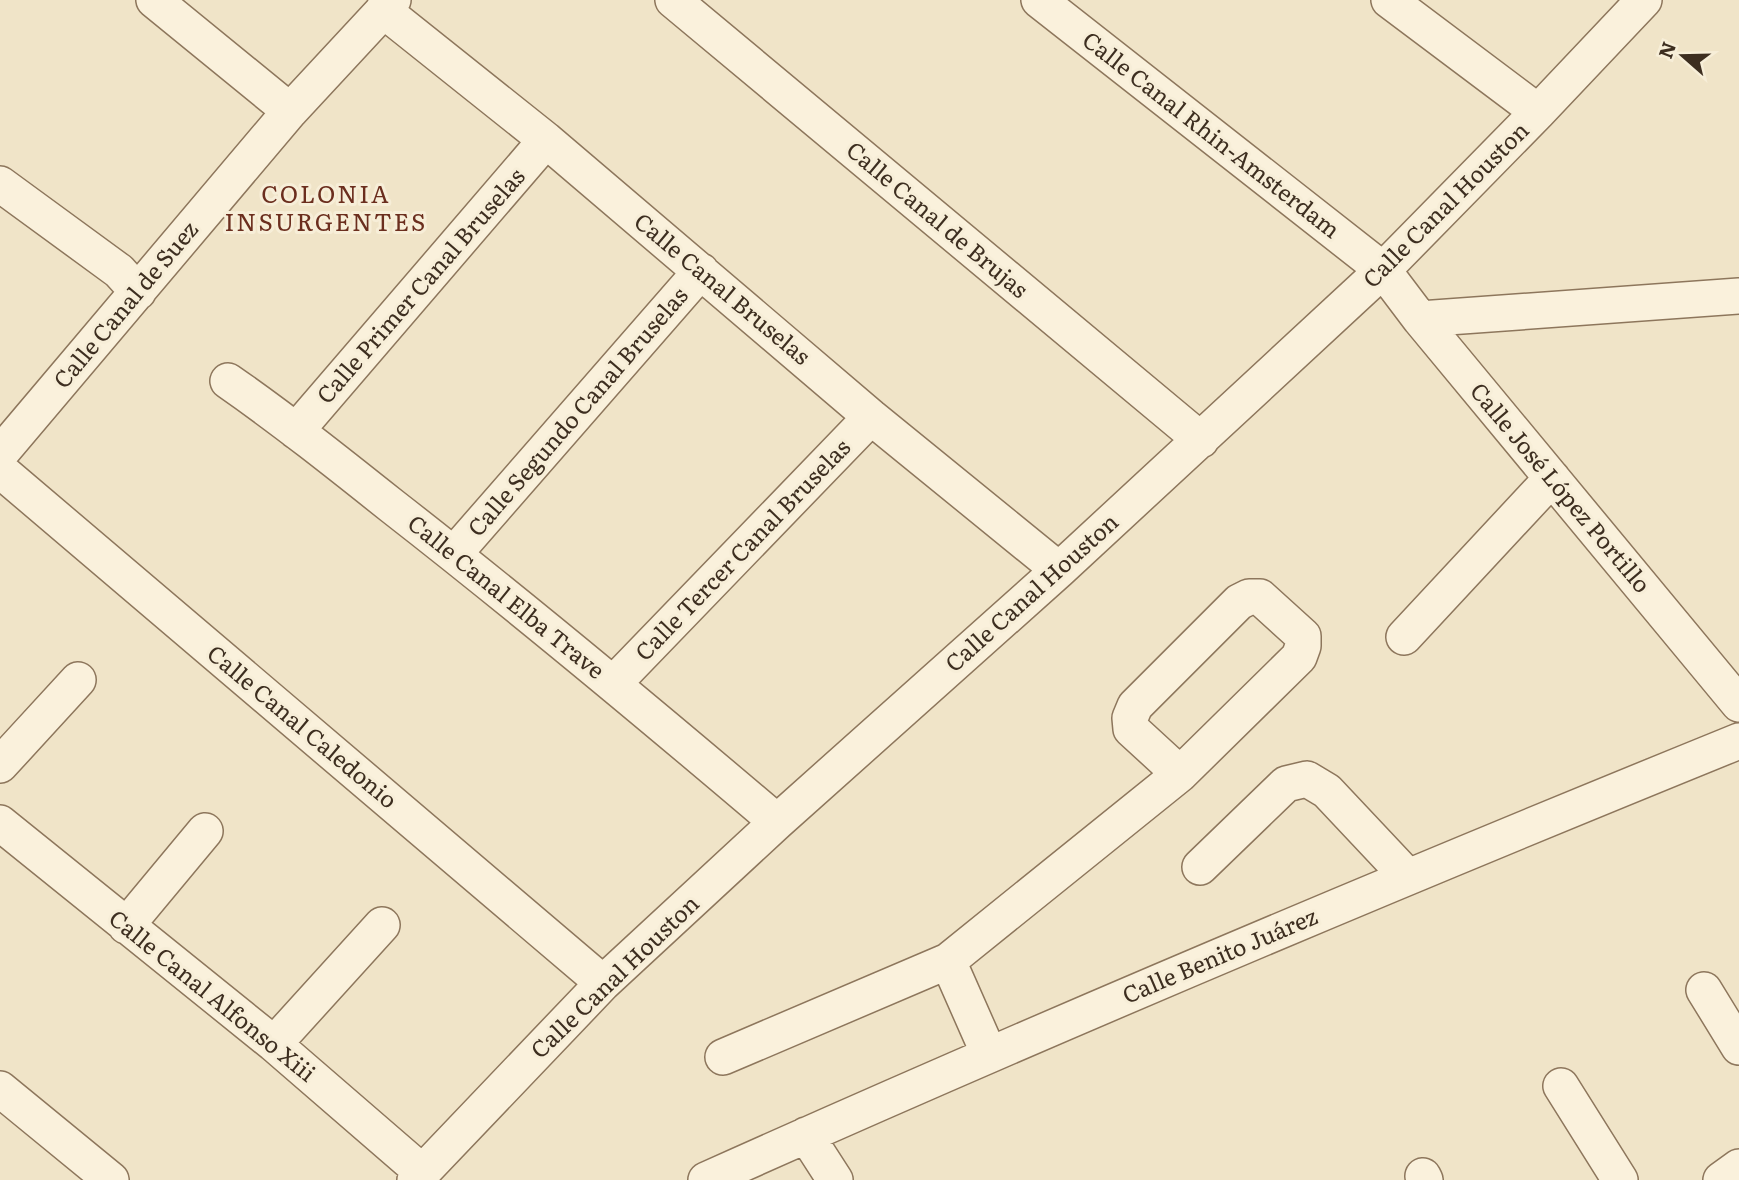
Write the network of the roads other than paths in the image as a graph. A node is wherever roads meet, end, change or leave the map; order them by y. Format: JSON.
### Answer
{"nodes":[{"id":1,"x":153,"y":0,"type":"edge"},
{"id":2,"x":673,"y":0,"type":"edge"},
{"id":3,"x":1039,"y":0,"type":"edge"},
{"id":4,"x":1389,"y":0,"type":"edge"},
{"id":5,"x":1644,"y":0,"type":"edge"},
{"id":6,"x":388,"y":5,"type":"edge"},
{"id":7,"x":290,"y":111,"type":"junction"},
{"id":8,"x":1538,"y":112,"type":"junction"},
{"id":9,"x":546,"y":141,"type":"junction"},
{"id":10,"x":0,"y":184,"type":"edge"},
{"id":11,"x":1383,"y":270,"type":"junction"},
{"id":12,"x":701,"y":271,"type":"junction"},
{"id":13,"x":138,"y":292,"type":"junction"},
{"id":14,"x":1739,"y":296,"type":"edge"},
{"id":15,"x":1420,"y":319,"type":"junction"},
{"id":16,"x":228,"y":381,"type":"dead end"},
{"id":17,"x":871,"y":417,"type":"junction"},
{"id":18,"x":296,"y":431,"type":"junction"},
{"id":19,"x":1201,"y":440,"type":"junction"},
{"id":20,"x":0,"y":454,"type":"edge"},
{"id":21,"x":0,"y":470,"type":"edge"},
{"id":22,"x":1552,"y":478,"type":"junction"},
{"id":23,"x":454,"y":554,"type":"junction"},
{"id":24,"x":1059,"y":570,"type":"junction"},
{"id":25,"x":1404,"y":637,"type":"dead end"},
{"id":26,"x":78,"y":680,"type":"dead end"},
{"id":27,"x":614,"y":683,"type":"junction"},
{"id":28,"x":1739,"y":704,"type":"edge"},
{"id":29,"x":1739,"y":741,"type":"edge"},
{"id":30,"x":0,"y":765,"type":"edge"},
{"id":31,"x":1181,"y":774,"type":"junction"},
{"id":32,"x":777,"y":822,"type":"junction"},
{"id":33,"x":0,"y":823,"type":"edge"},
{"id":34,"x":205,"y":831,"type":"dead end"},
{"id":35,"x":1200,"y":867,"type":"dead end"},
{"id":36,"x":1407,"y":876,"type":"junction"},
{"id":37,"x":382,"y":925,"type":"dead end"},
{"id":38,"x":125,"y":926,"type":"junction"},
{"id":39,"x":948,"y":961,"type":"junction"},
{"id":40,"x":603,"y":983,"type":"junction"},
{"id":41,"x":1704,"y":990,"type":"dead end"},
{"id":42,"x":274,"y":1044,"type":"junction"},
{"id":43,"x":1739,"y":1047,"type":"edge"},
{"id":44,"x":989,"y":1054,"type":"junction"},
{"id":45,"x":723,"y":1057,"type":"dead end"},
{"id":46,"x":1561,"y":1086,"type":"dead end"},
{"id":47,"x":0,"y":1089,"type":"edge"},
{"id":48,"x":806,"y":1135,"type":"junction"},
{"id":49,"x":1739,"y":1167,"type":"edge"},
{"id":50,"x":418,"y":1176,"type":"edge"},
{"id":51,"x":111,"y":1180,"type":"edge"},
{"id":52,"x":706,"y":1180,"type":"edge"},
{"id":53,"x":835,"y":1180,"type":"edge"},
{"id":54,"x":1620,"y":1180,"type":"edge"},
{"id":55,"x":1721,"y":1180,"type":"edge"}],
"edges":[{"from":1,"to":7,"type":"street"},
{"from":2,"to":19,"type":"street","name":"Calle Canal de Brujas"},
{"from":3,"to":11,"type":"street","name":"Calle Canal Rhin-Amsterdam"},
{"from":4,"to":8,"type":"street"},
{"from":5,"to":8,"type":"street","name":"Calle Canal Houston"},
{"from":6,"to":7,"type":"street","name":"Calle Canal de Suez"},
{"from":6,"to":9,"type":"street","name":"Calle Canal Bruselas"},
{"from":7,"to":13,"type":"street","name":"Calle Canal de Suez"},
{"from":8,"to":11,"type":"street","name":"Calle Canal Houston"},
{"from":9,"to":12,"type":"street","name":"Calle Canal Bruselas"},
{"from":9,"to":18,"type":"street","name":"Calle Primer Canal Bruselas"},
{"from":10,"to":13,"type":"street"},
{"from":11,"to":15,"type":"street","name":"Calle José López Portillo"},
{"from":11,"to":19,"type":"street","name":"Calle Canal Houston"},
{"from":12,"to":17,"type":"street","name":"Calle Canal Bruselas"},
{"from":12,"to":23,"type":"street","name":"Calle Segundo Canal Bruselas"},
{"from":13,"to":20,"type":"street","name":"Calle Canal de Suez"},
{"from":14,"to":15,"type":"street"},
{"from":15,"to":22,"type":"street","name":"Calle José López Portillo"},
{"from":16,"to":18,"type":"street","name":"Calle Canal Elba Trave"},
{"from":17,"to":24,"type":"street","name":"Calle Canal Bruselas"},
{"from":17,"to":27,"type":"street","name":"Calle Tercer Canal Bruselas"},
{"from":18,"to":23,"type":"street","name":"Calle Canal Elba Trave"},
{"from":19,"to":24,"type":"street","name":"Calle Canal Houston"},
{"from":21,"to":40,"type":"street","name":"Calle Canal Caledonio"},
{"from":22,"to":25,"type":"street"},
{"from":22,"to":28,"type":"street","name":"Calle José López Portillo"},
{"from":23,"to":27,"type":"street","name":"Calle Canal Elba Trave"},
{"from":24,"to":32,"type":"street","name":"Calle Canal Houston"},
{"from":26,"to":30,"type":"street"},
{"from":27,"to":32,"type":"street","name":"Calle Canal Elba Trave"},
{"from":29,"to":36,"type":"street","name":"Calle Benito Juárez"},
{"from":31,"to":31,"type":"street"},
{"from":31,"to":39,"type":"street"},
{"from":32,"to":40,"type":"street","name":"Calle Canal Houston"},
{"from":33,"to":38,"type":"street","name":"Calle Canal Alfonso Xiii"},
{"from":34,"to":38,"type":"street"},
{"from":35,"to":36,"type":"street"},
{"from":36,"to":44,"type":"street","name":"Calle Benito Juárez"},
{"from":37,"to":42,"type":"street"},
{"from":38,"to":42,"type":"street","name":"Calle Canal Alfonso Xiii"},
{"from":39,"to":44,"type":"street"},
{"from":39,"to":45,"type":"street"},
{"from":40,"to":50,"type":"street","name":"Calle Canal Houston"},
{"from":41,"to":43,"type":"street"},
{"from":42,"to":50,"type":"street","name":"Calle Canal Alfonso Xiii"},
{"from":44,"to":48,"type":"street","name":"Calle Benito Juárez"},
{"from":46,"to":54,"type":"street"},
{"from":47,"to":51,"type":"street"},
{"from":48,"to":52,"type":"street","name":"Calle Benito Juárez"},
{"from":48,"to":53,"type":"street"},
{"from":49,"to":55,"type":"street"}]}
